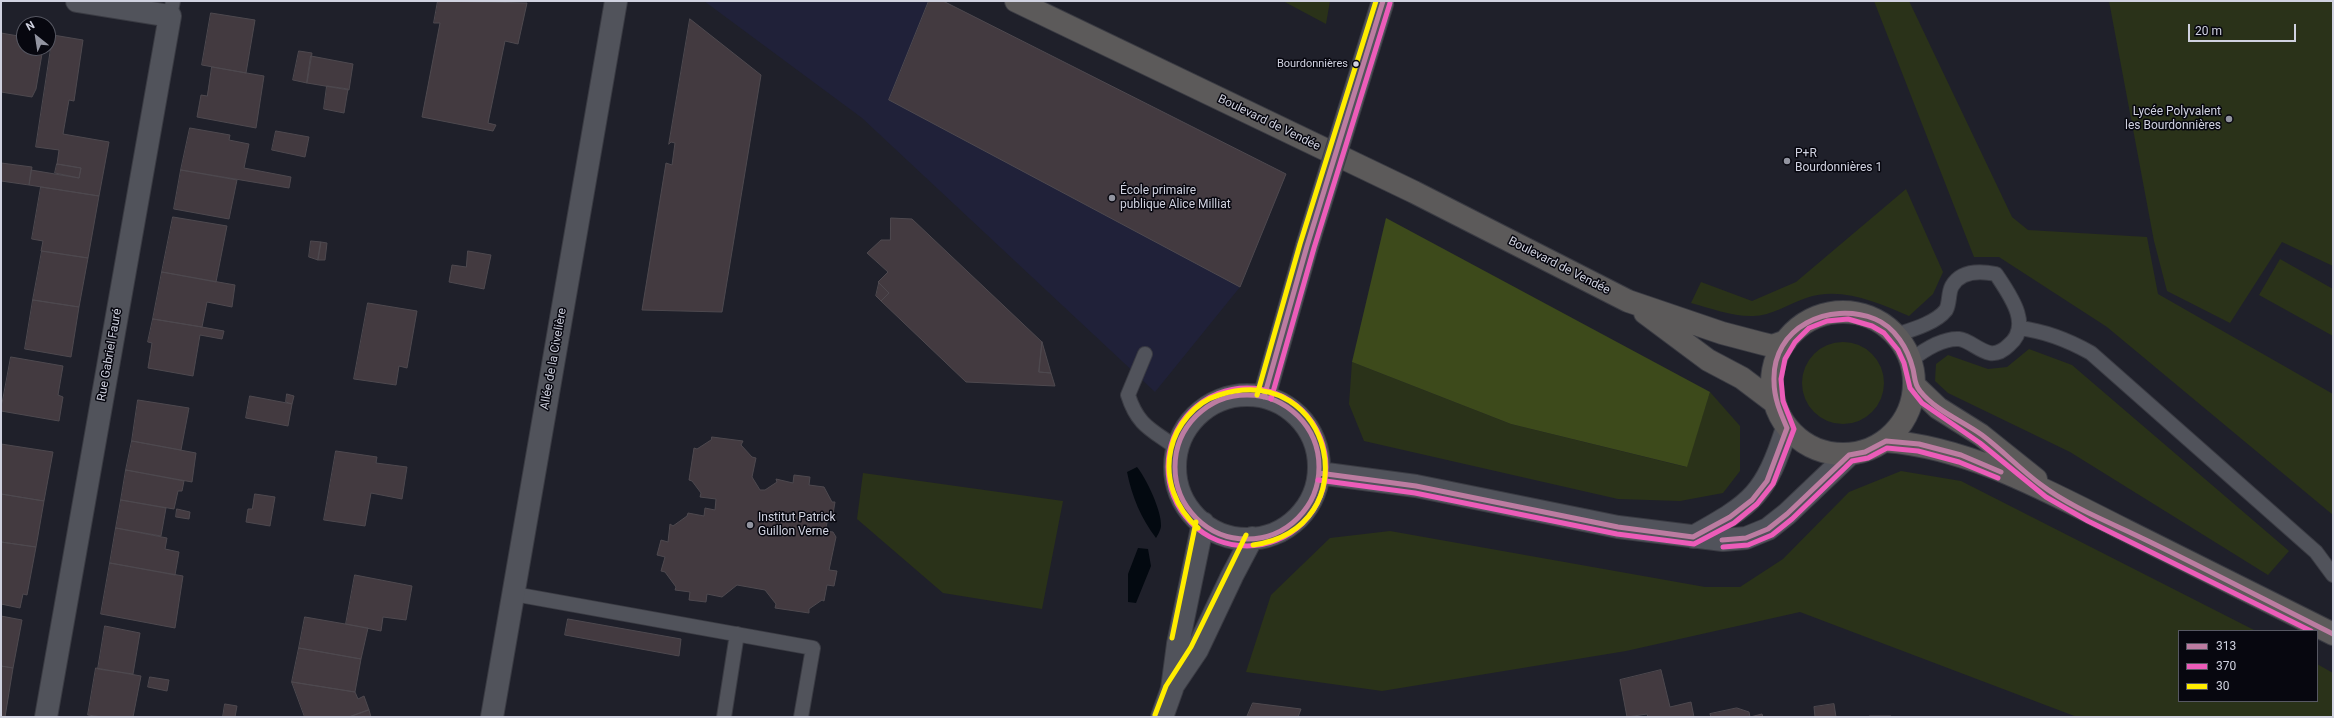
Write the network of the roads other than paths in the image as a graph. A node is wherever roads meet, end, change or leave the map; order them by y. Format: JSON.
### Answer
{"nodes":[{"id":1,"x":77,"y":1,"type":"edge"},
{"id":2,"x":616,"y":1,"type":"edge"},
{"id":3,"x":1016,"y":1,"type":"edge"},
{"id":4,"x":1383,"y":1,"type":"edge"},
{"id":5,"x":171,"y":8,"type":"edge"},
{"id":6,"x":1628,"y":301,"type":"junction"},
{"id":7,"x":2019,"y":328,"type":"junction"},
{"id":8,"x":1896,"y":335,"type":"junction"},
{"id":9,"x":1786,"y":341,"type":"junction"},
{"id":10,"x":1145,"y":354,"type":"dead end"},
{"id":11,"x":1911,"y":360,"type":"junction"},
{"id":12,"x":1915,"y":386,"type":"junction"},
{"id":13,"x":1264,"y":397,"type":"junction"},
{"id":14,"x":1774,"y":403,"type":"junction"},
{"id":15,"x":1787,"y":428,"type":"junction"},
{"id":16,"x":1886,"y":441,"type":"junction"},
{"id":17,"x":1178,"y":449,"type":"junction"},
{"id":18,"x":1849,"y":455,"type":"junction"},
{"id":19,"x":1319,"y":473,"type":"junction"},
{"id":20,"x":2057,"y":496,"type":"junction"},
{"id":21,"x":1203,"y":523,"type":"junction"},
{"id":22,"x":1693,"y":537,"type":"junction"},
{"id":23,"x":1252,"y":538,"type":"junction"},
{"id":24,"x":2333,"y":575,"type":"edge"},
{"id":25,"x":514,"y":594,"type":"junction"},
{"id":26,"x":737,"y":634,"type":"junction"},
{"id":27,"x":2333,"y":634,"type":"edge"},
{"id":28,"x":1172,"y":689,"type":"junction"},
{"id":29,"x":46,"y":717,"type":"edge"},
{"id":30,"x":492,"y":717,"type":"edge"},
{"id":31,"x":724,"y":717,"type":"edge"},
{"id":32,"x":801,"y":717,"type":"edge"},
{"id":33,"x":1162,"y":717,"type":"edge"}],
"edges":[{"from":1,"to":5,"type":"street","name":"Rue Gabriel Fauré"},
{"from":2,"to":25,"type":"street","name":"Allée de la Civelière"},
{"from":3,"to":6,"type":"main road","name":"Boulevard de Vendée"},
{"from":4,"to":13,"type":"street","bridge":true},
{"from":5,"to":29,"type":"street","name":"Rue Gabriel Fauré"},
{"from":6,"to":9,"type":"main road","name":"Boulevard de Vendée"},
{"from":6,"to":14,"type":"main road","name":"Boulevard de Vendée"},
{"from":7,"to":8,"type":"lane"},
{"from":7,"to":11,"type":"lane"},
{"from":7,"to":24,"type":"lane"},
{"from":8,"to":9,"type":"main road"},
{"from":8,"to":11,"type":"main road"},
{"from":9,"to":14,"type":"main road"},
{"from":10,"to":17,"type":"lane"},
{"from":11,"to":12,"type":"main road"},
{"from":12,"to":16,"type":"main road"},
{"from":12,"to":20,"type":"main road"},
{"from":13,"to":17,"type":"street"},
{"from":13,"to":19,"type":"street"},
{"from":14,"to":15,"type":"main road"},
{"from":15,"to":18,"type":"main road"},
{"from":15,"to":22,"type":"street"},
{"from":16,"to":18,"type":"main road"},
{"from":16,"to":20,"type":"main road"},
{"from":17,"to":21,"type":"street"},
{"from":18,"to":22,"type":"street"},
{"from":19,"to":22,"type":"street"},
{"from":19,"to":23,"type":"street"},
{"from":20,"to":27,"type":"main road"},
{"from":21,"to":23,"type":"street"},
{"from":21,"to":28,"type":"street"},
{"from":23,"to":28,"type":"street"},
{"from":25,"to":26,"type":"lane"},
{"from":25,"to":30,"type":"street","name":"Allée de la Civelière"},
{"from":26,"to":31,"type":"lane"},
{"from":26,"to":32,"type":"lane"},
{"from":28,"to":33,"type":"street"}]}
